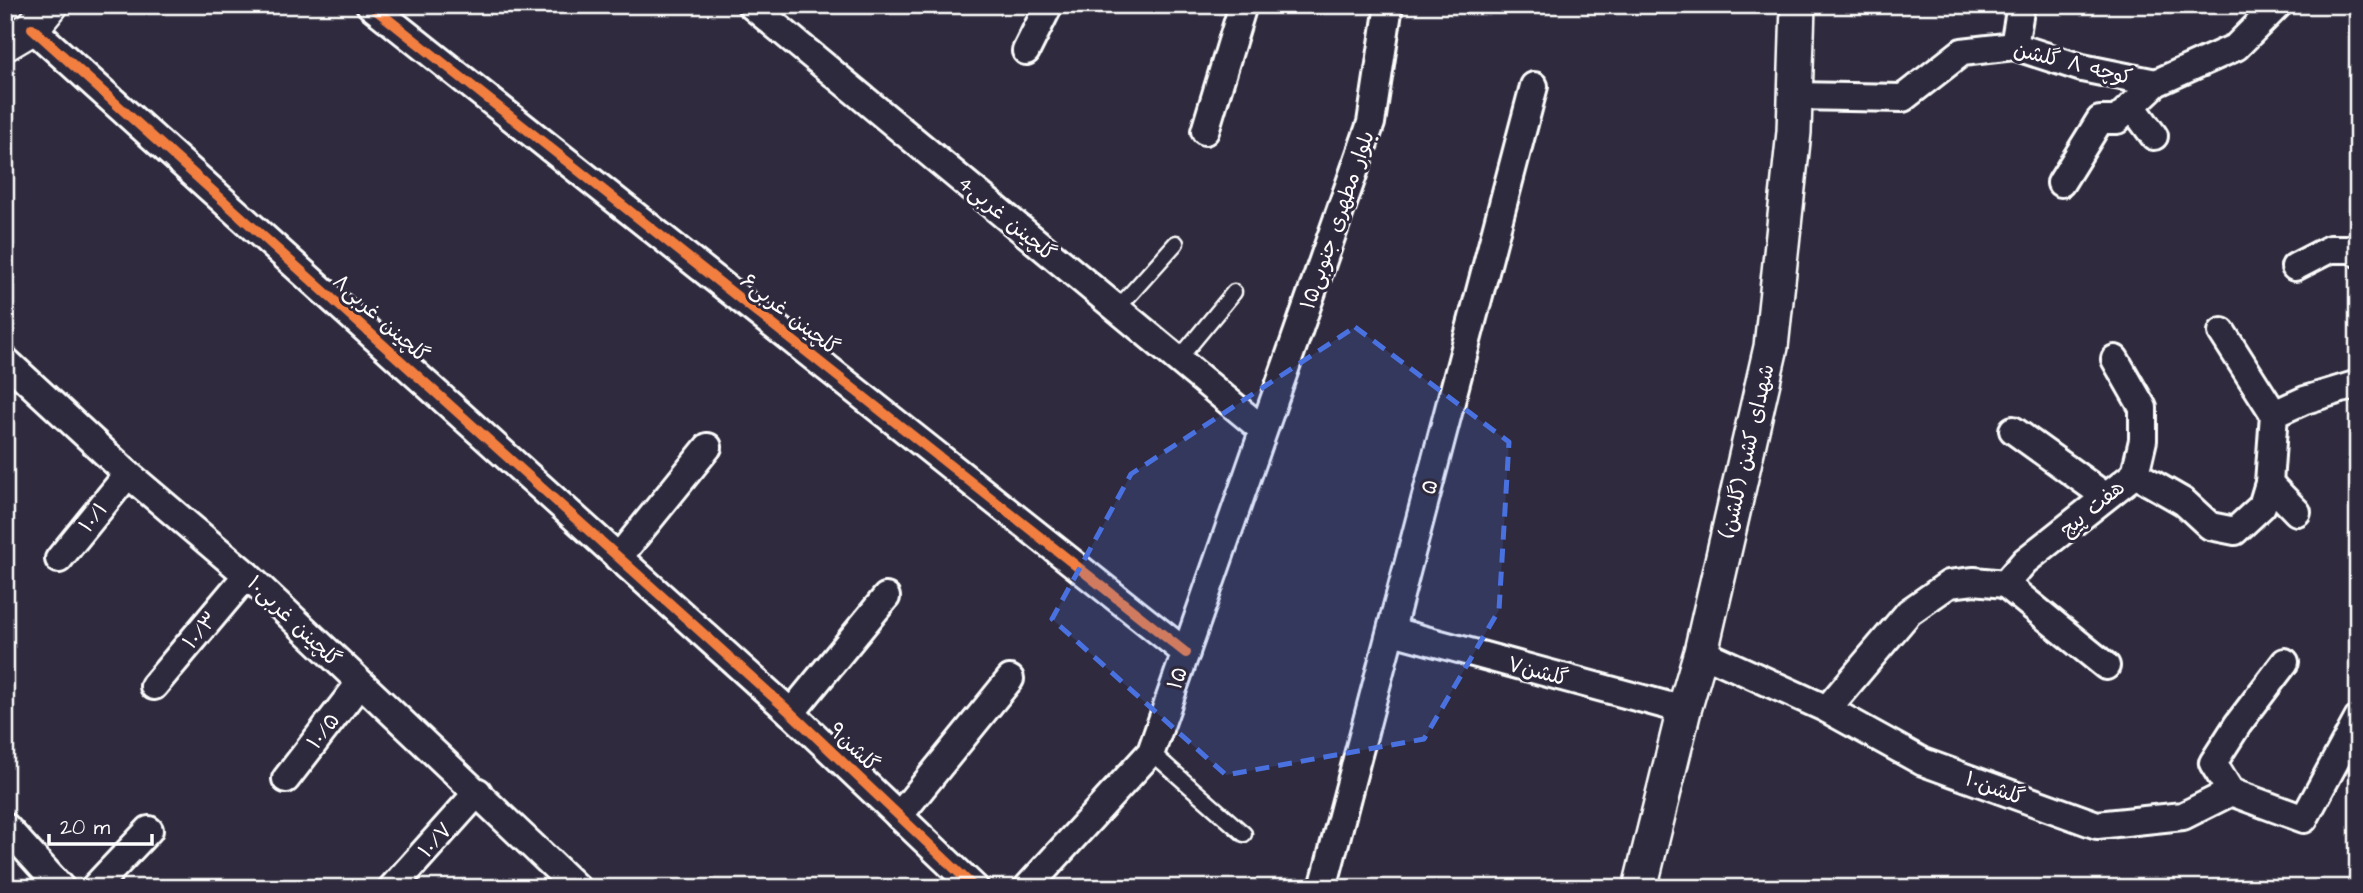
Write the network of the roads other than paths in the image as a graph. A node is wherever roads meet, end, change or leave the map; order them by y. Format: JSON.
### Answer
{"nodes":[{"id":1,"x":370,"y":5,"type":"edge"},
{"id":2,"x":751,"y":5,"type":"edge"},
{"id":3,"x":1049,"y":5,"type":"edge"},
{"id":4,"x":1389,"y":5,"type":"edge"},
{"id":5,"x":1798,"y":5,"type":"edge"},
{"id":6,"x":2021,"y":5,"type":"edge"},
{"id":7,"x":2278,"y":5,"type":"edge"},
{"id":8,"x":1235,"y":8,"type":"edge"},
{"id":9,"x":29,"y":25,"type":"edge"},
{"id":10,"x":2014,"y":46,"type":"junction"},
{"id":11,"x":1026,"y":51,"type":"dead end"},
{"id":12,"x":5,"y":65,"type":"edge"},
{"id":13,"x":2156,"y":83,"type":"junction"},
{"id":14,"x":1534,"y":86,"type":"dead end"},
{"id":15,"x":1795,"y":96,"type":"junction"},
{"id":16,"x":2132,"y":106,"type":"junction"},
{"id":17,"x":1205,"y":131,"type":"dead end"},
{"id":18,"x":2154,"y":136,"type":"dead end"},
{"id":19,"x":2060,"y":183,"type":"dead end"},
{"id":20,"x":1176,"y":243,"type":"dead end"},
{"id":21,"x":2358,"y":253,"type":"edge"},
{"id":22,"x":2295,"y":267,"type":"dead end"},
{"id":23,"x":1234,"y":292,"type":"dead end"},
{"id":24,"x":1117,"y":309,"type":"junction"},
{"id":25,"x":2222,"y":332,"type":"dead end"},
{"id":26,"x":2115,"y":359,"type":"dead end"},
{"id":27,"x":5,"y":360,"type":"edge"},
{"id":28,"x":1178,"y":360,"type":"junction"},
{"id":29,"x":2358,"y":384,"type":"edge"},
{"id":30,"x":2274,"y":414,"type":"junction"},
{"id":31,"x":1263,"y":430,"type":"junction"},
{"id":32,"x":2013,"y":430,"type":"dead end"},
{"id":33,"x":708,"y":447,"type":"dead end"},
{"id":34,"x":128,"y":474,"type":"junction"},
{"id":35,"x":2135,"y":474,"type":"junction"},
{"id":36,"x":2269,"y":483,"type":"junction"},
{"id":37,"x":2105,"y":496,"type":"junction"},
{"id":38,"x":2297,"y":512,"type":"dead end"},
{"id":39,"x":618,"y":558,"type":"junction"},
{"id":40,"x":59,"y":559,"type":"dead end"},
{"id":41,"x":247,"y":575,"type":"junction"},
{"id":42,"x":2005,"y":584,"type":"junction"},
{"id":43,"x":886,"y":597,"type":"dead end"},
{"id":44,"x":1392,"y":631,"type":"junction"},
{"id":45,"x":705,"y":636,"type":"joint"},
{"id":46,"x":1701,"y":652,"type":"junction"},
{"id":47,"x":1186,"y":653,"type":"junction"},
{"id":48,"x":2285,"y":662,"type":"dead end"},
{"id":49,"x":2106,"y":666,"type":"dead end"},
{"id":50,"x":1010,"y":679,"type":"dead end"},
{"id":51,"x":360,"y":683,"type":"junction"},
{"id":52,"x":154,"y":686,"type":"dead end"},
{"id":53,"x":1827,"y":709,"type":"junction"},
{"id":54,"x":1684,"y":710,"type":"junction"},
{"id":55,"x":791,"y":713,"type":"junction"},
{"id":56,"x":2358,"y":719,"type":"edge"},
{"id":57,"x":1150,"y":752,"type":"junction"},
{"id":58,"x":286,"y":779,"type":"dead end"},
{"id":59,"x":478,"y":792,"type":"junction"},
{"id":60,"x":2231,"y":792,"type":"junction"},
{"id":61,"x":899,"y":816,"type":"junction"},
{"id":62,"x":5,"y":826,"type":"edge"},
{"id":63,"x":149,"y":830,"type":"dead end"},
{"id":64,"x":1244,"y":834,"type":"dead end"},
{"id":65,"x":61,"y":888,"type":"edge"},
{"id":66,"x":94,"y":888,"type":"edge"},
{"id":67,"x":391,"y":888,"type":"edge"},
{"id":68,"x":578,"y":888,"type":"edge"},
{"id":69,"x":975,"y":888,"type":"edge"},
{"id":70,"x":1027,"y":888,"type":"edge"},
{"id":71,"x":1323,"y":888,"type":"edge"},
{"id":72,"x":1640,"y":888,"type":"edge"}],
"edges":[{"from":1,"to":47,"type":"street","name":"گلچینن غربی۶"},
{"from":2,"to":24,"type":"street","name":"4گلچینن غربی"},
{"from":3,"to":11,"type":"street"},
{"from":4,"to":31,"type":"street","name":"بلوار مطهری جنوبی۱۵"},
{"from":5,"to":15,"type":"street","name":"شهدای کشن (گلشن)"},
{"from":6,"to":10,"type":"street"},
{"from":7,"to":13,"type":"street"},
{"from":8,"to":17,"type":"street"},
{"from":9,"to":12,"type":"street"},
{"from":9,"to":39,"type":"street","name":"گلچینن غربی۸"},
{"from":10,"to":13,"type":"street","name":"کوچه ۸ گلشن"},
{"from":10,"to":15,"type":"street","name":"کوچه ۸ گلشن"},
{"from":13,"to":16,"type":"street"},
{"from":14,"to":44,"type":"street","name":"۵"},
{"from":15,"to":46,"type":"street","name":"شهدای کشن (گلشن)"},
{"from":16,"to":18,"type":"street"},
{"from":16,"to":19,"type":"street"},
{"from":20,"to":24,"type":"lane"},
{"from":21,"to":22,"type":"street"},
{"from":23,"to":28,"type":"lane"},
{"from":24,"to":28,"type":"street","name":"4گلچینن غربی"},
{"from":25,"to":30,"type":"street"},
{"from":26,"to":35,"type":"street"},
{"from":27,"to":34,"type":"street","name":"گلچینن غربی۱۰"},
{"from":28,"to":31,"type":"street","name":"4گلچینن غربی"},
{"from":29,"to":30,"type":"street"},
{"from":30,"to":36,"type":"street","name":"هفت پیچ"},
{"from":31,"to":47,"type":"street","name":"۱۵"},
{"from":32,"to":37,"type":"street"},
{"from":33,"to":39,"type":"street"},
{"from":34,"to":40,"type":"street","name":"۱۰/۱"},
{"from":34,"to":41,"type":"street","name":"گلچینن غربی۱۰"},
{"from":35,"to":36,"type":"street","name":"هفت پیچ"},
{"from":35,"to":37,"type":"street","name":"هفت پیچ"},
{"from":36,"to":38,"type":"street"},
{"from":37,"to":42,"type":"street","name":"هفت پیچ"},
{"from":39,"to":45,"type":"street","name":"گلچینن غربی۸"},
{"from":41,"to":51,"type":"street","name":"گلچینن غربی۱۰"},
{"from":41,"to":52,"type":"street","name":"۱۰/۳"},
{"from":42,"to":49,"type":"street"},
{"from":42,"to":53,"type":"street"},
{"from":43,"to":55,"type":"street"},
{"from":44,"to":54,"type":"street","name":"گلشن۷"},
{"from":44,"to":71,"type":"street","name":"۵"},
{"from":45,"to":55,"type":"street","name":"گلشن۹"},
{"from":46,"to":53,"type":"street","name":"گلشن۱۰"},
{"from":46,"to":54,"type":"street","name":"شهدای کشن (گلشن)"},
{"from":47,"to":57,"type":"street","name":"۱۵"},
{"from":48,"to":60,"type":"street"},
{"from":50,"to":61,"type":"street"},
{"from":51,"to":58,"type":"street","name":"۱۰/۵"},
{"from":51,"to":59,"type":"street","name":"گلچینن غربی۱۰"},
{"from":53,"to":60,"type":"street","name":"گلشن۱۰"},
{"from":54,"to":72,"type":"street","name":"شهدای کشن (گلشن)"},
{"from":55,"to":61,"type":"street","name":"گلشن۹"},
{"from":56,"to":60,"type":"street"},
{"from":57,"to":64,"type":"lane"},
{"from":57,"to":70,"type":"street","name":"۱۵"},
{"from":59,"to":67,"type":"street","name":"۱۰/۷"},
{"from":59,"to":68,"type":"street","name":"گلچینن غربی۱۰"},
{"from":61,"to":69,"type":"street","name":"گلشن۹"},
{"from":62,"to":65,"type":"street"},
{"from":63,"to":66,"type":"street"}]}
